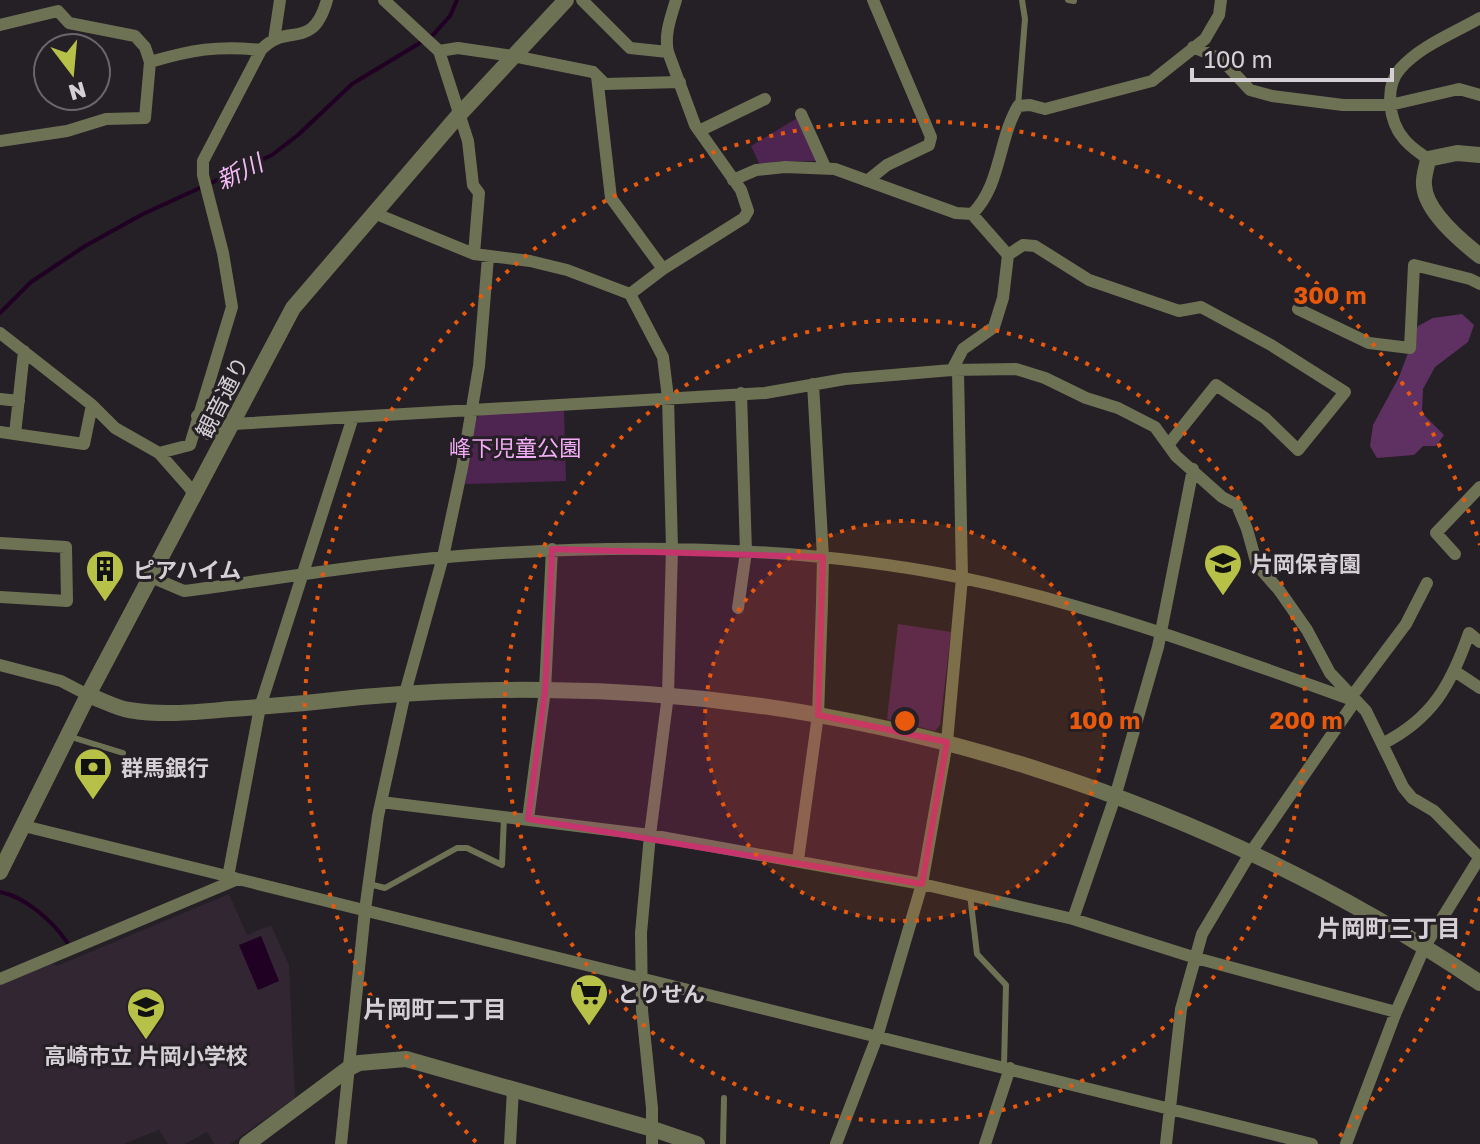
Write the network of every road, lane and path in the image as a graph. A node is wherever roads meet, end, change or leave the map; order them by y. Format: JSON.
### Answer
{"nodes":[{"id":1,"x":280,"y":0,"type":"edge"},
{"id":2,"x":327,"y":0,"type":"edge"},
{"id":3,"x":384,"y":0,"type":"edge"},
{"id":4,"x":566,"y":0,"type":"edge"},
{"id":5,"x":582,"y":0,"type":"edge"},
{"id":6,"x":676,"y":0,"type":"edge"},
{"id":7,"x":873,"y":0,"type":"edge"},
{"id":8,"x":1022,"y":0,"type":"edge"},
{"id":9,"x":1068,"y":0,"type":"edge"},
{"id":10,"x":1221,"y":0,"type":"edge"},
{"id":11,"x":1074,"y":1,"type":"edge"},
{"id":12,"x":1480,"y":18,"type":"edge"},
{"id":13,"x":0,"y":25,"type":"edge"},
{"id":14,"x":274,"y":40,"type":"junction"},
{"id":15,"x":1193,"y":47,"type":"junction"},
{"id":16,"x":261,"y":50,"type":"junction"},
{"id":17,"x":438,"y":50,"type":"junction"},
{"id":18,"x":668,"y":52,"type":"junction"},
{"id":19,"x":513,"y":56,"type":"junction"},
{"id":20,"x":150,"y":62,"type":"junction"},
{"id":21,"x":597,"y":76,"type":"junction"},
{"id":22,"x":680,"y":82,"type":"junction"},
{"id":23,"x":1480,"y":95,"type":"edge"},
{"id":24,"x":765,"y":99,"type":"dead end"},
{"id":25,"x":1390,"y":105,"type":"junction"},
{"id":26,"x":1018,"y":106,"type":"junction"},
{"id":27,"x":801,"y":114,"type":"dead end"},
{"id":28,"x":458,"y":116,"type":"junction"},
{"id":29,"x":699,"y":131,"type":"junction"},
{"id":30,"x":0,"y":141,"type":"edge"},
{"id":31,"x":1480,"y":155,"type":"edge"},
{"id":32,"x":1428,"y":159,"type":"junction"},
{"id":33,"x":825,"y":167,"type":"junction"},
{"id":34,"x":733,"y":180,"type":"junction"},
{"id":35,"x":867,"y":181,"type":"junction"},
{"id":36,"x":374,"y":213,"type":"junction"},
{"id":37,"x":972,"y":214,"type":"junction"},
{"id":38,"x":1008,"y":255,"type":"junction"},
{"id":39,"x":481,"y":256,"type":"junction"},
{"id":40,"x":1480,"y":256,"type":"edge"},
{"id":41,"x":663,"y":269,"type":"junction"},
{"id":42,"x":1480,"y":284,"type":"edge"},
{"id":43,"x":630,"y":294,"type":"junction"},
{"id":44,"x":1298,"y":309,"type":"dead end"},
{"id":45,"x":0,"y":333,"type":"edge"},
{"id":46,"x":24,"y":351,"type":"junction"},
{"id":47,"x":955,"y":370,"type":"junction"},
{"id":48,"x":813,"y":384,"type":"junction"},
{"id":49,"x":741,"y":393,"type":"junction"},
{"id":50,"x":668,"y":398,"type":"junction"},
{"id":51,"x":0,"y":399,"type":"edge"},
{"id":52,"x":19,"y":401,"type":"junction"},
{"id":53,"x":92,"y":405,"type":"junction"},
{"id":54,"x":472,"y":410,"type":"junction"},
{"id":55,"x":197,"y":416,"type":"junction"},
{"id":56,"x":353,"y":417,"type":"junction"},
{"id":57,"x":233,"y":424,"type":"junction"},
{"id":58,"x":0,"y":432,"type":"edge"},
{"id":59,"x":15,"y":434,"type":"junction"},
{"id":60,"x":1168,"y":445,"type":"junction"},
{"id":61,"x":159,"y":453,"type":"junction"},
{"id":62,"x":1193,"y":469,"type":"junction"},
{"id":63,"x":1480,"y":487,"type":"edge"},
{"id":64,"x":195,"y":497,"type":"junction"},
{"id":65,"x":0,"y":543,"type":"edge"},
{"id":66,"x":672,"y":548,"type":"junction"},
{"id":67,"x":552,"y":549,"type":"junction"},
{"id":68,"x":746,"y":552,"type":"junction"},
{"id":69,"x":1455,"y":554,"type":"dead end"},
{"id":70,"x":443,"y":557,"type":"junction"},
{"id":71,"x":823,"y":557,"type":"junction"},
{"id":72,"x":304,"y":575,"type":"junction"},
{"id":73,"x":151,"y":577,"type":"junction"},
{"id":74,"x":962,"y":578,"type":"junction"},
{"id":75,"x":1427,"y":583,"type":"dead end"},
{"id":76,"x":0,"y":597,"type":"edge"},
{"id":77,"x":738,"y":608,"type":"dead end"},
{"id":78,"x":1162,"y":632,"type":"junction"},
{"id":79,"x":1480,"y":642,"type":"edge"},
{"id":80,"x":0,"y":665,"type":"edge"},
{"id":81,"x":1456,"y":672,"type":"junction"},
{"id":82,"x":1480,"y":688,"type":"edge"},
{"id":83,"x":545,"y":690,"type":"junction"},
{"id":84,"x":405,"y":693,"type":"junction"},
{"id":85,"x":88,"y":695,"type":"junction"},
{"id":86,"x":668,"y":695,"type":"junction"},
{"id":87,"x":1353,"y":698,"type":"junction"},
{"id":88,"x":260,"y":707,"type":"junction"},
{"id":89,"x":818,"y":715,"type":"junction"},
{"id":90,"x":68,"y":736,"type":"junction"},
{"id":91,"x":947,"y":742,"type":"junction"},
{"id":92,"x":1382,"y":744,"type":"junction"},
{"id":93,"x":123,"y":753,"type":"dead end"},
{"id":94,"x":1115,"y":797,"type":"junction"},
{"id":95,"x":381,"y":802,"type":"junction"},
{"id":96,"x":504,"y":817,"type":"junction"},
{"id":97,"x":528,"y":819,"type":"junction"},
{"id":98,"x":24,"y":826,"type":"junction"},
{"id":99,"x":650,"y":835,"type":"junction"},
{"id":100,"x":1251,"y":852,"type":"junction"},
{"id":101,"x":1480,"y":858,"type":"edge"},
{"id":102,"x":798,"y":860,"type":"junction"},
{"id":103,"x":0,"y":872,"type":"edge"},
{"id":104,"x":233,"y":878,"type":"junction"},
{"id":105,"x":369,"y":884,"type":"junction"},
{"id":106,"x":922,"y":884,"type":"junction"},
{"id":107,"x":970,"y":895,"type":"junction"},
{"id":108,"x":365,"y":910,"type":"junction"},
{"id":109,"x":1073,"y":919,"type":"junction"},
{"id":110,"x":1425,"y":946,"type":"junction"},
{"id":111,"x":1196,"y":958,"type":"junction"},
{"id":112,"x":0,"y":979,"type":"edge"},
{"id":113,"x":642,"y":979,"type":"junction"},
{"id":114,"x":1480,"y":983,"type":"edge"},
{"id":115,"x":1396,"y":1012,"type":"junction"},
{"id":116,"x":877,"y":1037,"type":"junction"},
{"id":117,"x":1007,"y":1067,"type":"junction"},
{"id":118,"x":349,"y":1068,"type":"junction"},
{"id":119,"x":513,"y":1089,"type":"junction"},
{"id":120,"x":724,"y":1098,"type":"dead end"},
{"id":121,"x":1170,"y":1108,"type":"junction"},
{"id":122,"x":653,"y":1136,"type":"edge"},
{"id":123,"x":247,"y":1144,"type":"edge"},
{"id":124,"x":341,"y":1144,"type":"edge"},
{"id":125,"x":510,"y":1144,"type":"edge"},
{"id":126,"x":697,"y":1144,"type":"edge"},
{"id":127,"x":723,"y":1144,"type":"edge"},
{"id":128,"x":836,"y":1144,"type":"edge"},
{"id":129,"x":985,"y":1144,"type":"edge"},
{"id":130,"x":1166,"y":1144,"type":"edge"},
{"id":131,"x":1312,"y":1144,"type":"edge"},
{"id":132,"x":1346,"y":1144,"type":"edge"}],
"edges":[{"from":1,"to":14,"type":"street"},
{"from":2,"to":14,"type":"street"},
{"from":3,"to":17,"type":"street"},
{"from":4,"to":19,"type":"street","name":"観音通り"},
{"from":5,"to":18,"type":"street"},
{"from":6,"to":18,"type":"street"},
{"from":7,"to":35,"type":"street"},
{"from":8,"to":26,"type":"lane"},
{"from":9,"to":11,"type":"lane"},
{"from":10,"to":15,"type":"street"},
{"from":12,"to":25,"type":"street"},
{"from":13,"to":20,"type":"street"},
{"from":14,"to":16,"type":"street"},
{"from":15,"to":25,"type":"street"},
{"from":15,"to":26,"type":"street"},
{"from":16,"to":20,"type":"street"},
{"from":16,"to":55,"type":"street"},
{"from":17,"to":19,"type":"street"},
{"from":17,"to":28,"type":"street"},
{"from":18,"to":22,"type":"street"},
{"from":19,"to":21,"type":"street"},
{"from":19,"to":28,"type":"street","name":"観音通り"},
{"from":20,"to":30,"type":"street"},
{"from":21,"to":22,"type":"street"},
{"from":21,"to":41,"type":"street"},
{"from":22,"to":29,"type":"street"},
{"from":23,"to":25,"type":"street"},
{"from":24,"to":29,"type":"street"},
{"from":25,"to":32,"type":"street"},
{"from":26,"to":37,"type":"street"},
{"from":27,"to":33,"type":"street"},
{"from":28,"to":36,"type":"street","name":"観音通り"},
{"from":28,"to":39,"type":"street"},
{"from":29,"to":34,"type":"street"},
{"from":31,"to":32,"type":"street"},
{"from":32,"to":40,"type":"street"},
{"from":33,"to":34,"type":"street"},
{"from":33,"to":35,"type":"street"},
{"from":34,"to":41,"type":"street"},
{"from":35,"to":37,"type":"street"},
{"from":36,"to":39,"type":"street"},
{"from":36,"to":57,"type":"street","name":"観音通り"},
{"from":37,"to":38,"type":"street"},
{"from":38,"to":47,"type":"street"},
{"from":38,"to":60,"type":"street"},
{"from":39,"to":43,"type":"street"},
{"from":39,"to":54,"type":"street"},
{"from":41,"to":43,"type":"street"},
{"from":42,"to":44,"type":"street"},
{"from":43,"to":50,"type":"street"},
{"from":45,"to":46,"type":"street"},
{"from":46,"to":52,"type":"street"},
{"from":46,"to":53,"type":"street"},
{"from":47,"to":48,"type":"street"},
{"from":47,"to":60,"type":"street"},
{"from":47,"to":74,"type":"street"},
{"from":48,"to":49,"type":"street"},
{"from":48,"to":71,"type":"street"},
{"from":49,"to":50,"type":"street"},
{"from":49,"to":68,"type":"street"},
{"from":50,"to":54,"type":"street"},
{"from":50,"to":66,"type":"street"},
{"from":51,"to":52,"type":"street"},
{"from":52,"to":59,"type":"street"},
{"from":53,"to":59,"type":"street"},
{"from":53,"to":61,"type":"street"},
{"from":54,"to":56,"type":"street"},
{"from":54,"to":70,"type":"street"},
{"from":55,"to":57,"type":"street"},
{"from":55,"to":61,"type":"street"},
{"from":56,"to":57,"type":"street"},
{"from":56,"to":72,"type":"street"},
{"from":57,"to":64,"type":"street","name":"観音通り"},
{"from":58,"to":59,"type":"street"},
{"from":60,"to":62,"type":"street"},
{"from":61,"to":64,"type":"street"},
{"from":62,"to":78,"type":"street"},
{"from":62,"to":87,"type":"street"},
{"from":63,"to":69,"type":"street"},
{"from":64,"to":73,"type":"street","name":"観音通り"},
{"from":65,"to":76,"type":"street"},
{"from":66,"to":67,"type":"street"},
{"from":66,"to":68,"type":"street"},
{"from":66,"to":86,"type":"street"},
{"from":67,"to":70,"type":"street"},
{"from":67,"to":83,"type":"street"},
{"from":68,"to":71,"type":"street"},
{"from":68,"to":77,"type":"street"},
{"from":70,"to":72,"type":"street"},
{"from":70,"to":84,"type":"street"},
{"from":71,"to":74,"type":"street"},
{"from":71,"to":89,"type":"street"},
{"from":72,"to":73,"type":"street"},
{"from":72,"to":88,"type":"street"},
{"from":73,"to":85,"type":"street","name":"観音通り"},
{"from":74,"to":78,"type":"street"},
{"from":74,"to":91,"type":"street"},
{"from":75,"to":87,"type":"street"},
{"from":78,"to":87,"type":"street"},
{"from":78,"to":94,"type":"street"},
{"from":79,"to":81,"type":"street"},
{"from":80,"to":85,"type":"street"},
{"from":81,"to":82,"type":"street"},
{"from":81,"to":92,"type":"street"},
{"from":83,"to":84,"type":"street"},
{"from":83,"to":86,"type":"street"},
{"from":83,"to":97,"type":"street"},
{"from":84,"to":88,"type":"street"},
{"from":84,"to":95,"type":"street"},
{"from":85,"to":88,"type":"street"},
{"from":85,"to":90,"type":"street","name":"観音通り"},
{"from":86,"to":89,"type":"street"},
{"from":86,"to":99,"type":"street"},
{"from":87,"to":92,"type":"street"},
{"from":87,"to":100,"type":"street"},
{"from":88,"to":104,"type":"street"},
{"from":89,"to":91,"type":"street"},
{"from":89,"to":102,"type":"street"},
{"from":90,"to":93,"type":"lane"},
{"from":90,"to":98,"type":"street","name":"観音通り"},
{"from":91,"to":94,"type":"street"},
{"from":91,"to":106,"type":"street"},
{"from":92,"to":101,"type":"street"},
{"from":94,"to":100,"type":"street"},
{"from":94,"to":109,"type":"street"},
{"from":95,"to":96,"type":"street"},
{"from":95,"to":105,"type":"street"},
{"from":96,"to":97,"type":"street"},
{"from":96,"to":105,"type":"lane"},
{"from":97,"to":99,"type":"street"},
{"from":98,"to":103,"type":"street","name":"観音通り"},
{"from":98,"to":104,"type":"street"},
{"from":99,"to":102,"type":"street"},
{"from":99,"to":113,"type":"street"},
{"from":100,"to":110,"type":"street"},
{"from":100,"to":111,"type":"street"},
{"from":101,"to":110,"type":"street"},
{"from":102,"to":106,"type":"street"},
{"from":104,"to":108,"type":"street"},
{"from":104,"to":112,"type":"street"},
{"from":105,"to":108,"type":"street"},
{"from":106,"to":107,"type":"street"},
{"from":106,"to":116,"type":"street"},
{"from":107,"to":109,"type":"street"},
{"from":107,"to":117,"type":"lane"},
{"from":108,"to":113,"type":"street"},
{"from":108,"to":118,"type":"street"},
{"from":109,"to":111,"type":"street"},
{"from":110,"to":114,"type":"street"},
{"from":110,"to":115,"type":"street"},
{"from":111,"to":115,"type":"street"},
{"from":111,"to":121,"type":"street"},
{"from":113,"to":116,"type":"street"},
{"from":113,"to":122,"type":"street"},
{"from":115,"to":132,"type":"street"},
{"from":116,"to":117,"type":"street"},
{"from":116,"to":128,"type":"street"},
{"from":117,"to":121,"type":"street"},
{"from":117,"to":129,"type":"street"},
{"from":118,"to":119,"type":"street"},
{"from":118,"to":123,"type":"street"},
{"from":118,"to":124,"type":"street"},
{"from":119,"to":122,"type":"street"},
{"from":119,"to":125,"type":"street"},
{"from":120,"to":127,"type":"lane"},
{"from":121,"to":130,"type":"street"},
{"from":121,"to":131,"type":"street"},
{"from":122,"to":126,"type":"street"}]}
